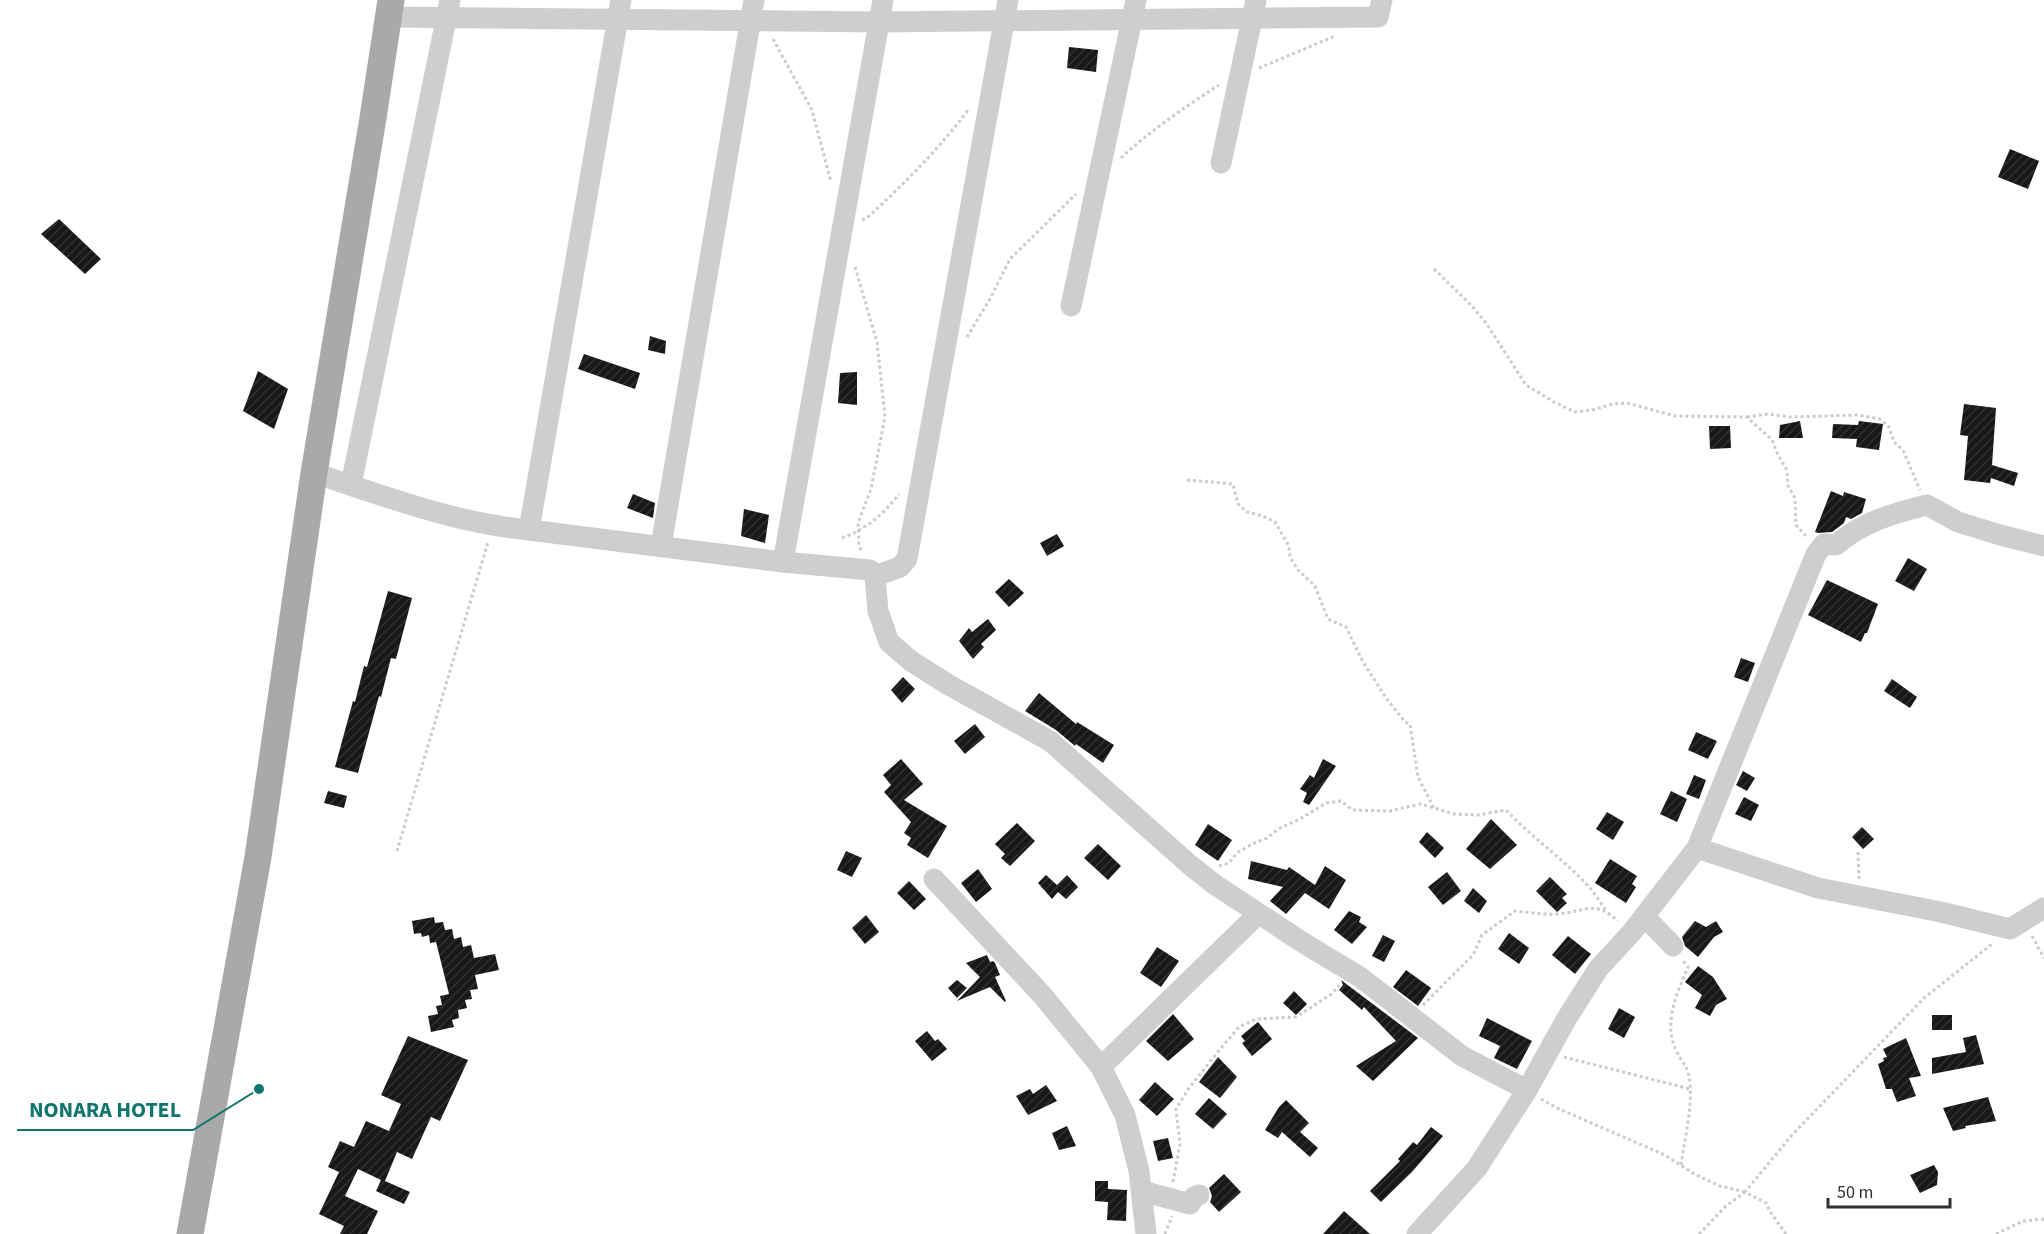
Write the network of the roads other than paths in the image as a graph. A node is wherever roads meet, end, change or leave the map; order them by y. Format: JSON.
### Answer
{"nodes":[{"id":1,"x":754,"y":0,"type":"edge"},
{"id":2,"x":883,"y":0,"type":"edge"},
{"id":3,"x":1008,"y":0,"type":"edge"},
{"id":4,"x":1382,"y":0,"type":"edge"},
{"id":5,"x":390,"y":9,"type":"edge"},
{"id":6,"x":449,"y":9,"type":"edge"},
{"id":7,"x":1254,"y":9,"type":"edge"},
{"id":8,"x":619,"y":10,"type":"edge"},
{"id":9,"x":1134,"y":10,"type":"edge"},
{"id":10,"x":750,"y":21,"type":"junction"},
{"id":11,"x":1003,"y":21,"type":"junction"},
{"id":12,"x":879,"y":22,"type":"junction"},
{"id":13,"x":1221,"y":163,"type":"dead end"},
{"id":14,"x":1071,"y":306,"type":"dead end"},
{"id":15,"x":314,"y":473,"type":"junction"},
{"id":16,"x":351,"y":485,"type":"junction"},
{"id":17,"x":529,"y":530,"type":"junction"},
{"id":18,"x":661,"y":546,"type":"junction"},
{"id":19,"x":2044,"y":546,"type":"edge"},
{"id":20,"x":783,"y":562,"type":"junction"},
{"id":21,"x":875,"y":576,"type":"junction"},
{"id":22,"x":1697,"y":848,"type":"junction"},
{"id":23,"x":934,"y":879,"type":"dead end"},
{"id":24,"x":2044,"y":909,"type":"edge"},
{"id":25,"x":1258,"y":914,"type":"junction"},
{"id":26,"x":1638,"y":924,"type":"junction"},
{"id":27,"x":1673,"y":946,"type":"road end"},
{"id":28,"x":1101,"y":1067,"type":"junction"},
{"id":29,"x":1527,"y":1090,"type":"junction"},
{"id":30,"x":1142,"y":1191,"type":"junction"},
{"id":31,"x":1199,"y":1195,"type":"dead end"},
{"id":32,"x":190,"y":1234,"type":"edge"},
{"id":33,"x":1146,"y":1234,"type":"edge"},
{"id":34,"x":1418,"y":1234,"type":"edge"}],
"edges":[{"from":1,"to":10,"type":"street"},
{"from":2,"to":12,"type":"street"},
{"from":3,"to":11,"type":"street"},
{"from":4,"to":7,"type":"street"},
{"from":5,"to":6,"type":"street"},
{"from":5,"to":15,"type":"main road"},
{"from":6,"to":8,"type":"street"},
{"from":6,"to":16,"type":"street"},
{"from":7,"to":9,"type":"street"},
{"from":7,"to":13,"type":"street"},
{"from":8,"to":10,"type":"street"},
{"from":8,"to":17,"type":"street"},
{"from":9,"to":11,"type":"street"},
{"from":9,"to":14,"type":"street"},
{"from":10,"to":12,"type":"street"},
{"from":10,"to":18,"type":"street"},
{"from":11,"to":12,"type":"street"},
{"from":11,"to":21,"type":"street"},
{"from":12,"to":20,"type":"street"},
{"from":15,"to":16,"type":"street"},
{"from":15,"to":32,"type":"main road"},
{"from":16,"to":17,"type":"street"},
{"from":17,"to":18,"type":"street"},
{"from":18,"to":20,"type":"street"},
{"from":19,"to":22,"type":"street"},
{"from":20,"to":21,"type":"street"},
{"from":21,"to":25,"type":"street"},
{"from":22,"to":24,"type":"street"},
{"from":22,"to":26,"type":"street"},
{"from":23,"to":28,"type":"street"},
{"from":25,"to":28,"type":"street"},
{"from":25,"to":29,"type":"street"},
{"from":26,"to":27,"type":"street"},
{"from":26,"to":29,"type":"street"},
{"from":28,"to":30,"type":"street"},
{"from":29,"to":34,"type":"street"},
{"from":30,"to":31,"type":"street"},
{"from":30,"to":33,"type":"street"}]}
